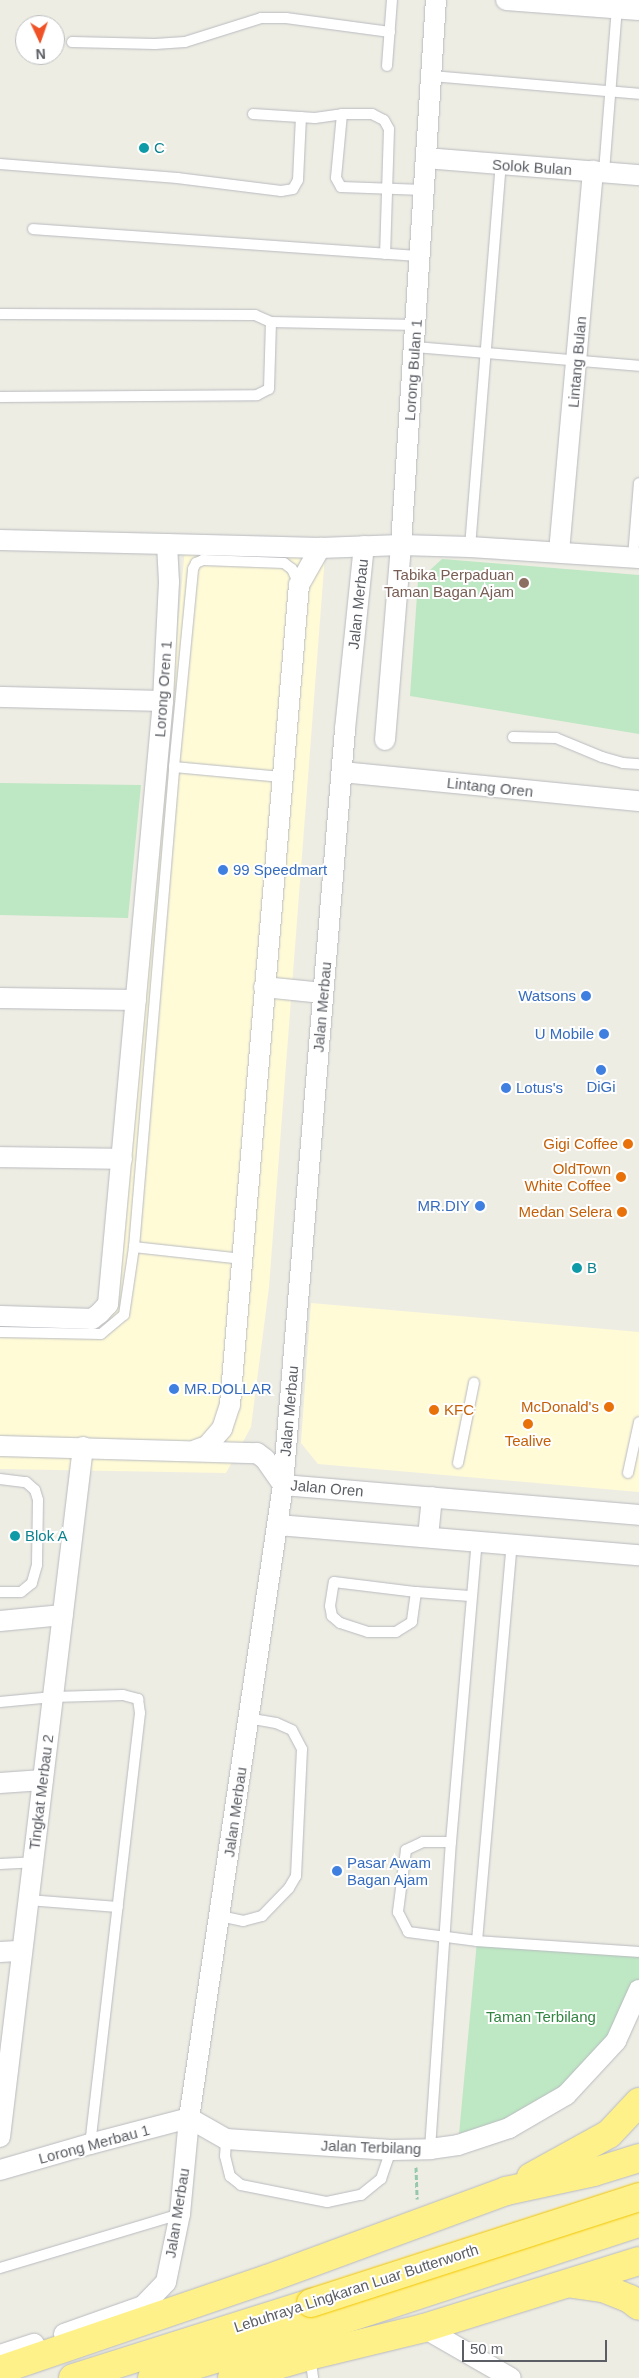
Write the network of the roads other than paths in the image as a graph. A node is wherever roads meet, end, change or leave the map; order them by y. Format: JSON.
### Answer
{"nodes":[{"id":1,"x":392,"y":0,"type":"edge"},
{"id":2,"x":436,"y":0,"type":"edge"},
{"id":3,"x":506,"y":0,"type":"edge"},
{"id":4,"x":617,"y":8,"type":"junction"},
{"id":5,"x":639,"y":10,"type":"edge"},
{"id":6,"x":390,"y":32,"type":"junction"},
{"id":7,"x":72,"y":42,"type":"dead end"},
{"id":8,"x":387,"y":66,"type":"dead end"},
{"id":9,"x":431,"y":76,"type":"junction"},
{"id":10,"x":609,"y":91,"type":"junction"},
{"id":11,"x":639,"y":94,"type":"edge"},
{"id":12,"x":253,"y":114,"type":"dead end"},
{"id":13,"x":342,"y":114,"type":"junction"},
{"id":14,"x":301,"y":118,"type":"junction"},
{"id":15,"x":426,"y":158,"type":"junction"},
{"id":16,"x":0,"y":164,"type":"edge"},
{"id":17,"x":500,"y":165,"type":"junction"},
{"id":18,"x":598,"y":172,"type":"junction"},
{"id":19,"x":639,"y":175,"type":"edge"},
{"id":20,"x":387,"y":189,"type":"junction"},
{"id":21,"x":424,"y":190,"type":"junction"},
{"id":22,"x":33,"y":229,"type":"dead end"},
{"id":23,"x":385,"y":254,"type":"junction"},
{"id":24,"x":420,"y":256,"type":"junction"},
{"id":25,"x":0,"y":314,"type":"edge"},
{"id":26,"x":271,"y":322,"type":"junction"},
{"id":27,"x":416,"y":325,"type":"junction"},
{"id":28,"x":414,"y":347,"type":"junction"},
{"id":29,"x":487,"y":353,"type":"junction"},
{"id":30,"x":577,"y":361,"type":"junction"},
{"id":31,"x":639,"y":366,"type":"edge"},
{"id":32,"x":0,"y":397,"type":"edge"},
{"id":33,"x":639,"y":483,"type":"edge"},
{"id":34,"x":0,"y":540,"type":"edge"},
{"id":35,"x":167,"y":544,"type":"junction"},
{"id":36,"x":401,"y":545,"type":"junction"},
{"id":37,"x":364,"y":546,"type":"junction"},
{"id":38,"x":470,"y":546,"type":"junction"},
{"id":39,"x":320,"y":548,"type":"junction"},
{"id":40,"x":559,"y":552,"type":"junction"},
{"id":41,"x":636,"y":558,"type":"edge"},
{"id":42,"x":299,"y":585,"type":"junction"},
{"id":43,"x":0,"y":697,"type":"edge"},
{"id":44,"x":163,"y":701,"type":"junction"},
{"id":45,"x":513,"y":738,"type":"dead end"},
{"id":46,"x":384,"y":740,"type":"dead end"},
{"id":47,"x":639,"y":764,"type":"edge"},
{"id":48,"x":174,"y":767,"type":"junction"},
{"id":49,"x":342,"y":772,"type":"junction"},
{"id":50,"x":282,"y":777,"type":"junction"},
{"id":51,"x":639,"y":801,"type":"edge"},
{"id":52,"x":264,"y":987,"type":"junction"},
{"id":53,"x":323,"y":993,"type":"junction"},
{"id":54,"x":0,"y":998,"type":"edge"},
{"id":55,"x":136,"y":1000,"type":"junction"},
{"id":56,"x":0,"y":1157,"type":"edge"},
{"id":57,"x":122,"y":1159,"type":"junction"},
{"id":58,"x":134,"y":1247,"type":"junction"},
{"id":59,"x":242,"y":1259,"type":"junction"},
{"id":60,"x":0,"y":1316,"type":"edge"},
{"id":61,"x":0,"y":1332,"type":"edge"},
{"id":62,"x":474,"y":1382,"type":"dead end"},
{"id":63,"x":639,"y":1422,"type":"edge"},
{"id":64,"x":0,"y":1446,"type":"edge"},
{"id":65,"x":83,"y":1448,"type":"junction"},
{"id":66,"x":196,"y":1450,"type":"junction"},
{"id":67,"x":458,"y":1463,"type":"dead end"},
{"id":68,"x":628,"y":1473,"type":"dead end"},
{"id":69,"x":0,"y":1479,"type":"edge"},
{"id":70,"x":284,"y":1485,"type":"junction"},
{"id":71,"x":432,"y":1497,"type":"junction"},
{"id":72,"x":639,"y":1515,"type":"edge"},
{"id":73,"x":278,"y":1524,"type":"junction"},
{"id":74,"x":428,"y":1537,"type":"junction"},
{"id":75,"x":476,"y":1541,"type":"junction"},
{"id":76,"x":512,"y":1544,"type":"junction"},
{"id":77,"x":639,"y":1555,"type":"edge"},
{"id":78,"x":0,"y":1592,"type":"edge"},
{"id":79,"x":416,"y":1592,"type":"junction"},
{"id":80,"x":470,"y":1596,"type":"junction"},
{"id":81,"x":62,"y":1615,"type":"junction"},
{"id":82,"x":0,"y":1621,"type":"edge"},
{"id":83,"x":53,"y":1697,"type":"junction"},
{"id":84,"x":0,"y":1702,"type":"edge"},
{"id":85,"x":249,"y":1718,"type":"junction"},
{"id":86,"x":43,"y":1780,"type":"junction"},
{"id":87,"x":0,"y":1783,"type":"edge"},
{"id":88,"x":451,"y":1842,"type":"junction"},
{"id":89,"x":33,"y":1862,"type":"junction"},
{"id":90,"x":0,"y":1864,"type":"edge"},
{"id":91,"x":28,"y":1900,"type":"junction"},
{"id":92,"x":118,"y":1907,"type":"junction"},
{"id":93,"x":220,"y":1916,"type":"junction"},
{"id":94,"x":444,"y":1938,"type":"junction"},
{"id":95,"x":478,"y":1941,"type":"junction"},
{"id":96,"x":22,"y":1951,"type":"junction"},
{"id":97,"x":0,"y":1952,"type":"edge"},
{"id":98,"x":639,"y":1952,"type":"edge"},
{"id":99,"x":639,"y":1990,"type":"edge"},
{"id":100,"x":639,"y":2102,"type":"edge"},
{"id":101,"x":189,"y":2118,"type":"junction"},
{"id":102,"x":0,"y":2137,"type":"edge"},
{"id":103,"x":226,"y":2139,"type":"junction"},
{"id":104,"x":90,"y":2144,"type":"junction"},
{"id":105,"x":423,"y":2149,"type":"junction"},
{"id":106,"x":391,"y":2150,"type":"junction"},
{"id":107,"x":639,"y":2158,"type":"edge"},
{"id":108,"x":0,"y":2170,"type":"edge"},
{"id":109,"x":594,"y":2172,"type":"junction"},
{"id":110,"x":506,"y":2191,"type":"junction"},
{"id":111,"x":639,"y":2198,"type":"edge"},
{"id":112,"x":180,"y":2214,"type":"junction"},
{"id":113,"x":639,"y":2223,"type":"edge"},
{"id":114,"x":635,"y":2259,"type":"edge"},
{"id":115,"x":0,"y":2268,"type":"edge"},
{"id":116,"x":569,"y":2283,"type":"junction"},
{"id":117,"x":639,"y":2306,"type":"edge"},
{"id":118,"x":424,"y":2328,"type":"junction"},
{"id":119,"x":0,"y":2355,"type":"edge"},
{"id":120,"x":311,"y":2355,"type":"edge"},
{"id":121,"x":0,"y":2370,"type":"edge"},
{"id":122,"x":73,"y":2378,"type":"edge"},
{"id":123,"x":152,"y":2378,"type":"edge"},
{"id":124,"x":232,"y":2378,"type":"edge"},
{"id":125,"x":511,"y":2378,"type":"edge"}],
"edges":[{"from":1,"to":6,"type":"lane"},
{"from":2,"to":9,"type":"street","name":"Lorong Bulan 1"},
{"from":3,"to":4,"type":"street"},
{"from":4,"to":5,"type":"street"},
{"from":4,"to":10,"type":"lane"},
{"from":6,"to":7,"type":"lane"},
{"from":6,"to":8,"type":"lane"},
{"from":9,"to":10,"type":"lane"},
{"from":9,"to":15,"type":"street","name":"Lorong Bulan 1"},
{"from":10,"to":11,"type":"lane"},
{"from":10,"to":18,"type":"lane"},
{"from":12,"to":14,"type":"lane"},
{"from":13,"to":14,"type":"lane"},
{"from":13,"to":20,"type":"lane"},
{"from":13,"to":20,"type":"lane"},
{"from":14,"to":16,"type":"lane"},
{"from":15,"to":17,"type":"street","name":"Solok Bulan"},
{"from":15,"to":21,"type":"street","name":"Lorong Bulan 1"},
{"from":17,"to":18,"type":"street","name":"Solok Bulan"},
{"from":17,"to":29,"type":"lane"},
{"from":18,"to":19,"type":"street","name":"Solok Bulan"},
{"from":18,"to":30,"type":"street","name":"Lintang Bulan"},
{"from":20,"to":21,"type":"lane"},
{"from":20,"to":23,"type":"lane"},
{"from":21,"to":24,"type":"street","name":"Lorong Bulan 1"},
{"from":22,"to":23,"type":"lane"},
{"from":23,"to":24,"type":"lane"},
{"from":24,"to":27,"type":"street","name":"Lorong Bulan 1"},
{"from":25,"to":26,"type":"lane"},
{"from":26,"to":27,"type":"lane"},
{"from":26,"to":32,"type":"lane"},
{"from":27,"to":28,"type":"street","name":"Lorong Bulan 1"},
{"from":28,"to":29,"type":"lane"},
{"from":28,"to":36,"type":"street","name":"Lorong Bulan 1"},
{"from":29,"to":30,"type":"lane"},
{"from":29,"to":38,"type":"lane"},
{"from":30,"to":31,"type":"lane"},
{"from":30,"to":40,"type":"street","name":"Lintang Bulan"},
{"from":33,"to":41,"type":"lane"},
{"from":34,"to":35,"type":"street"},
{"from":35,"to":39,"type":"street","name":"Jalan Merbau"},
{"from":35,"to":44,"type":"street","name":"Lorong Oren 1"},
{"from":36,"to":37,"type":"street"},
{"from":36,"to":38,"type":"street"},
{"from":36,"to":46,"type":"street","name":"Lorong Bulan 1"},
{"from":37,"to":39,"type":"street","name":"Jalan Merbau"},
{"from":37,"to":49,"type":"street","name":"Jalan Merbau"},
{"from":38,"to":40,"type":"street"},
{"from":39,"to":42,"type":"street"},
{"from":40,"to":41,"type":"street"},
{"from":42,"to":48,"type":"lane"},
{"from":42,"to":50,"type":"street"},
{"from":43,"to":44,"type":"street"},
{"from":44,"to":55,"type":"street","name":"Lorong Oren 1"},
{"from":45,"to":47,"type":"lane"},
{"from":48,"to":50,"type":"lane"},
{"from":48,"to":58,"type":"lane"},
{"from":49,"to":51,"type":"street","name":"Lintang Oren"},
{"from":49,"to":53,"type":"street","name":"Jalan Merbau"},
{"from":50,"to":52,"type":"street"},
{"from":52,"to":53,"type":"street"},
{"from":52,"to":59,"type":"street"},
{"from":53,"to":70,"type":"street","name":"Jalan Merbau"},
{"from":54,"to":55,"type":"street"},
{"from":55,"to":57,"type":"street","name":"Lorong Oren 1"},
{"from":56,"to":57,"type":"street"},
{"from":57,"to":60,"type":"street","name":"Lorong Oren 1"},
{"from":58,"to":59,"type":"lane"},
{"from":58,"to":61,"type":"lane"},
{"from":59,"to":66,"type":"street"},
{"from":62,"to":67,"type":"lane"},
{"from":63,"to":68,"type":"lane"},
{"from":64,"to":65,"type":"street","name":"Jalan Oren"},
{"from":65,"to":66,"type":"street","name":"Jalan Oren"},
{"from":65,"to":81,"type":"street","name":"Tingkat Merbau 2"},
{"from":66,"to":70,"type":"street","name":"Jalan Oren"},
{"from":69,"to":78,"type":"lane"},
{"from":70,"to":71,"type":"street","name":"Jalan Oren"},
{"from":70,"to":73,"type":"street","name":"Jalan Merbau"},
{"from":71,"to":72,"type":"street","name":"Jalan Oren"},
{"from":71,"to":74,"type":"street"},
{"from":73,"to":74,"type":"street"},
{"from":73,"to":85,"type":"street","name":"Jalan Merbau"},
{"from":74,"to":75,"type":"street"},
{"from":75,"to":76,"type":"street"},
{"from":75,"to":80,"type":"lane"},
{"from":76,"to":77,"type":"street"},
{"from":76,"to":95,"type":"lane"},
{"from":79,"to":79,"type":"lane"},
{"from":79,"to":80,"type":"lane"},
{"from":80,"to":88,"type":"lane"},
{"from":81,"to":82,"type":"street"},
{"from":81,"to":83,"type":"street","name":"Tingkat Merbau 2"},
{"from":83,"to":84,"type":"lane"},
{"from":83,"to":86,"type":"street","name":"Tingkat Merbau 2"},
{"from":83,"to":92,"type":"lane"},
{"from":85,"to":93,"type":"street","name":"Jalan Merbau"},
{"from":85,"to":93,"type":"lane"},
{"from":86,"to":87,"type":"street"},
{"from":86,"to":89,"type":"street","name":"Tingkat Merbau 2"},
{"from":88,"to":94,"type":"lane"},
{"from":88,"to":94,"type":"lane"},
{"from":89,"to":90,"type":"lane"},
{"from":89,"to":91,"type":"street","name":"Tingkat Merbau 2"},
{"from":91,"to":92,"type":"lane"},
{"from":91,"to":96,"type":"street","name":"Tingkat Merbau 2"},
{"from":92,"to":104,"type":"lane"},
{"from":93,"to":101,"type":"street","name":"Jalan Merbau"},
{"from":94,"to":95,"type":"lane"},
{"from":94,"to":105,"type":"lane"},
{"from":95,"to":98,"type":"lane"},
{"from":96,"to":97,"type":"street"},
{"from":96,"to":102,"type":"street","name":"Tingkat Merbau 2"},
{"from":99,"to":105,"type":"street","name":"Jalan Terbilang"},
{"from":100,"to":110,"type":"highway"},
{"from":101,"to":103,"type":"street","name":"Jalan Terbilang"},
{"from":101,"to":104,"type":"street","name":"Lorong Merbau 1"},
{"from":101,"to":112,"type":"street","name":"Jalan Merbau"},
{"from":103,"to":106,"type":"street","name":"Jalan Terbilang"},
{"from":103,"to":106,"type":"lane"},
{"from":104,"to":108,"type":"street","name":"Lorong Merbau 1"},
{"from":105,"to":106,"type":"street","name":"Jalan Terbilang"},
{"from":107,"to":109,"type":"highway"},
{"from":109,"to":110,"type":"highway"},
{"from":109,"to":111,"type":"highway"},
{"from":110,"to":121,"type":"highway"},
{"from":111,"to":122,"type":"highway","name":"Lebuhraya Lingkaran Luar Butterworth","bridge":true},
{"from":112,"to":115,"type":"lane"},
{"from":112,"to":119,"type":"street","name":"Jalan Merbau"},
{"from":113,"to":120,"type":"highway","name":"Lebuhraya Lingkaran Luar Butterworth"},
{"from":114,"to":116,"type":"highway"},
{"from":116,"to":117,"type":"highway"},
{"from":116,"to":118,"type":"highway"},
{"from":118,"to":120,"type":"highway"},
{"from":118,"to":125,"type":"street"},
{"from":120,"to":123,"type":"highway","name":"Lebuhraya Lingkaran Luar Butterworth"},
{"from":120,"to":124,"type":"highway"}]}
